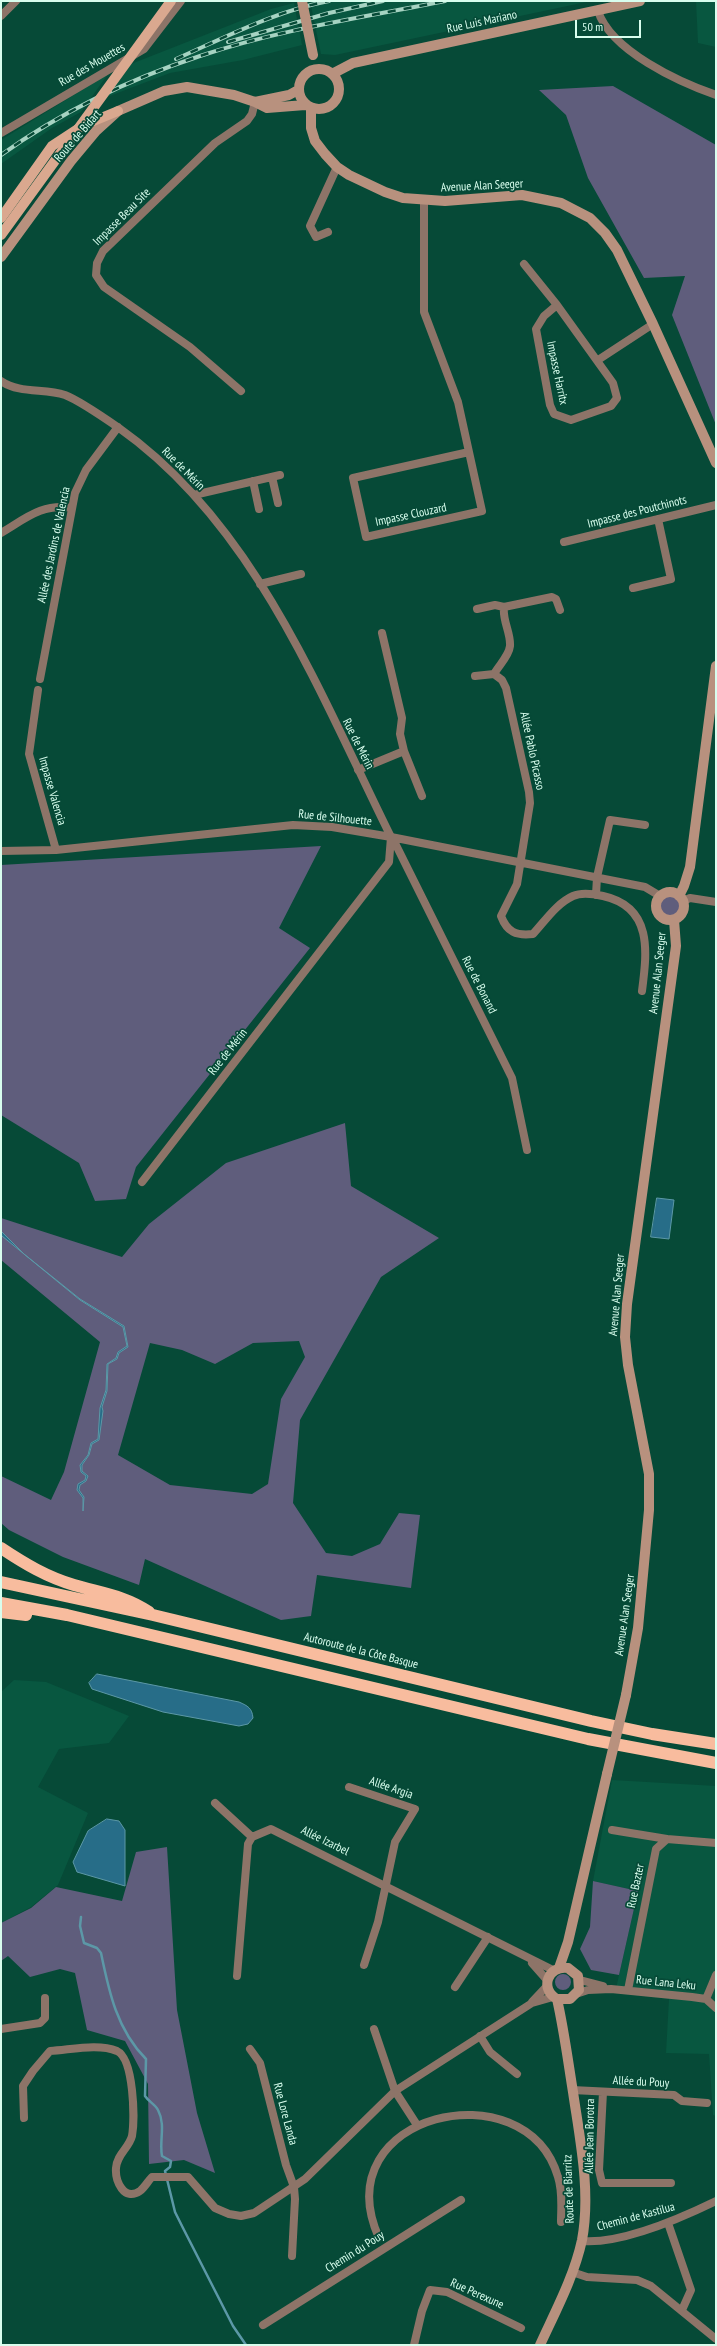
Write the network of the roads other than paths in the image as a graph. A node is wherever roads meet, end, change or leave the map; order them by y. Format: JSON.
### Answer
{"nodes":[{"id":1,"x":16,"y":1,"type":"edge"},
{"id":2,"x":171,"y":1,"type":"edge"},
{"id":3,"x":181,"y":1,"type":"edge"},
{"id":4,"x":302,"y":1,"type":"edge"},
{"id":5,"x":640,"y":1,"type":"edge"},
{"id":6,"x":598,"y":11,"type":"junction"},
{"id":7,"x":1,"y":16,"type":"edge"},
{"id":8,"x":316,"y":69,"type":"junction"},
{"id":9,"x":332,"y":74,"type":"junction"},
{"id":10,"x":298,"y":90,"type":"junction"},
{"id":11,"x":716,"y":95,"type":"edge"},
{"id":12,"x":255,"y":102,"type":"junction"},
{"id":13,"x":308,"y":107,"type":"junction"},
{"id":14,"x":118,"y":111,"type":"junction"},
{"id":15,"x":1,"y":133,"type":"edge"},
{"id":16,"x":336,"y":167,"type":"junction"},
{"id":17,"x":424,"y":201,"type":"junction"},
{"id":18,"x":1,"y":218,"type":"edge"},
{"id":19,"x":328,"y":232,"type":"dead end"},
{"id":20,"x":1,"y":235,"type":"edge"},
{"id":21,"x":1,"y":257,"type":"edge"},
{"id":22,"x":524,"y":264,"type":"dead end"},
{"id":23,"x":557,"y":305,"type":"junction"},
{"id":24,"x":653,"y":324,"type":"junction"},
{"id":25,"x":598,"y":360,"type":"junction"},
{"id":26,"x":1,"y":382,"type":"edge"},
{"id":27,"x":241,"y":391,"type":"dead end"},
{"id":28,"x":118,"y":427,"type":"junction"},
{"id":29,"x":469,"y":452,"type":"junction"},
{"id":30,"x":716,"y":462,"type":"edge"},
{"id":31,"x":253,"y":481,"type":"junction"},
{"id":32,"x":194,"y":496,"type":"junction"},
{"id":33,"x":278,"y":503,"type":"dead end"},
{"id":34,"x":716,"y":505,"type":"edge"},
{"id":35,"x":72,"y":508,"type":"junction"},
{"id":36,"x":259,"y":509,"type":"dead end"},
{"id":37,"x":658,"y":519,"type":"junction"},
{"id":38,"x":1,"y":533,"type":"edge"},
{"id":39,"x":564,"y":542,"type":"dead end"},
{"id":40,"x":301,"y":574,"type":"dead end"},
{"id":41,"x":260,"y":584,"type":"junction"},
{"id":42,"x":632,"y":588,"type":"dead end"},
{"id":43,"x":504,"y":607,"type":"junction"},
{"id":44,"x":477,"y":609,"type":"dead end"},
{"id":45,"x":560,"y":610,"type":"dead end"},
{"id":46,"x":382,"y":633,"type":"dead end"},
{"id":47,"x":716,"y":666,"type":"edge"},
{"id":48,"x":494,"y":674,"type":"junction"},
{"id":49,"x":474,"y":676,"type":"dead end"},
{"id":50,"x":40,"y":679,"type":"dead end"},
{"id":51,"x":38,"y":690,"type":"dead end"},
{"id":52,"x":404,"y":751,"type":"junction"},
{"id":53,"x":358,"y":770,"type":"junction"},
{"id":54,"x":422,"y":796,"type":"dead end"},
{"id":55,"x":645,"y":825,"type":"dead end"},
{"id":56,"x":391,"y":837,"type":"junction"},
{"id":57,"x":56,"y":850,"type":"junction"},
{"id":58,"x":1,"y":851,"type":"edge"},
{"id":59,"x":520,"y":862,"type":"junction"},
{"id":60,"x":597,"y":877,"type":"junction"},
{"id":61,"x":596,"y":895,"type":"junction"},
{"id":62,"x":660,"y":896,"type":"junction"},
{"id":63,"x":681,"y":898,"type":"junction"},
{"id":64,"x":716,"y":902,"type":"edge"},
{"id":65,"x":674,"y":920,"type":"junction"},
{"id":66,"x":642,"y":991,"type":"dead end"},
{"id":67,"x":527,"y":1150,"type":"dead end"},
{"id":68,"x":142,"y":1182,"type":"dead end"},
{"id":69,"x":1,"y":1548,"type":"edge"},
{"id":70,"x":1,"y":1582,"type":"edge"},
{"id":71,"x":1,"y":1603,"type":"edge"},
{"id":72,"x":1,"y":1612,"type":"edge"},
{"id":73,"x":67,"y":1615,"type":"junction"},
{"id":74,"x":153,"y":1615,"type":"junction"},
{"id":75,"x":716,"y":1744,"type":"edge"},
{"id":76,"x":716,"y":1763,"type":"edge"},
{"id":77,"x":349,"y":1787,"type":"dead end"},
{"id":78,"x":215,"y":1803,"type":"dead end"},
{"id":79,"x":612,"y":1830,"type":"dead end"},
{"id":80,"x":252,"y":1837,"type":"junction"},
{"id":81,"x":668,"y":1839,"type":"junction"},
{"id":82,"x":716,"y":1843,"type":"edge"},
{"id":83,"x":386,"y":1885,"type":"junction"},
{"id":84,"x":488,"y":1937,"type":"junction"},
{"id":85,"x":568,"y":1942,"type":"junction"},
{"id":86,"x":530,"y":1960,"type":"junction"},
{"id":87,"x":364,"y":1964,"type":"dead end"},
{"id":88,"x":556,"y":1969,"type":"junction"},
{"id":89,"x":572,"y":1969,"type":"junction"},
{"id":90,"x":716,"y":1975,"type":"edge"},
{"id":91,"x":237,"y":1976,"type":"dead end"},
{"id":92,"x":580,"y":1980,"type":"junction"},
{"id":93,"x":547,"y":1983,"type":"junction"},
{"id":94,"x":455,"y":1987,"type":"dead end"},
{"id":95,"x":611,"y":1989,"type":"junction"},
{"id":96,"x":628,"y":1990,"type":"junction"},
{"id":97,"x":573,"y":1997,"type":"junction"},
{"id":98,"x":45,"y":1998,"type":"dead end"},
{"id":99,"x":555,"y":1998,"type":"junction"},
{"id":100,"x":706,"y":1999,"type":"junction"},
{"id":101,"x":532,"y":2003,"type":"junction"},
{"id":102,"x":716,"y":2008,"type":"edge"},
{"id":103,"x":562,"y":2024,"type":"junction"},
{"id":104,"x":374,"y":2028,"type":"dead end"},
{"id":105,"x":1,"y":2029,"type":"edge"},
{"id":106,"x":480,"y":2036,"type":"junction"},
{"id":107,"x":250,"y":2049,"type":"dead end"},
{"id":108,"x":517,"y":2074,"type":"dead end"},
{"id":109,"x":572,"y":2090,"type":"junction"},
{"id":110,"x":395,"y":2091,"type":"junction"},
{"id":111,"x":603,"y":2092,"type":"junction"},
{"id":112,"x":707,"y":2103,"type":"dead end"},
{"id":113,"x":24,"y":2118,"type":"dead end"},
{"id":114,"x":417,"y":2125,"type":"junction"},
{"id":115,"x":671,"y":2183,"type":"dead end"},
{"id":116,"x":294,"y":2187,"type":"junction"},
{"id":117,"x":461,"y":2200,"type":"dead end"},
{"id":118,"x":716,"y":2201,"type":"edge"},
{"id":119,"x":561,"y":2222,"type":"dead end"},
{"id":120,"x":668,"y":2223,"type":"junction"},
{"id":121,"x":379,"y":2238,"type":"dead end"},
{"id":122,"x":582,"y":2240,"type":"junction"},
{"id":123,"x":292,"y":2256,"type":"dead end"},
{"id":124,"x":572,"y":2272,"type":"junction"},
{"id":125,"x":682,"y":2310,"type":"junction"},
{"id":126,"x":263,"y":2324,"type":"dead end"},
{"id":127,"x":521,"y":2328,"type":"dead end"},
{"id":128,"x":716,"y":2339,"type":"edge"},
{"id":129,"x":414,"y":2345,"type":"edge"},
{"id":130,"x":540,"y":2345,"type":"edge"}],
"edges":[{"from":1,"to":7,"type":"street"},
{"from":2,"to":20,"type":"main road","bridge":true},
{"from":3,"to":15,"type":"street","name":"Rue des Mouettes"},
{"from":4,"to":8,"type":"main road","bridge":true},
{"from":5,"to":6,"type":"main road","name":"Rue Luis Mariano"},
{"from":6,"to":9,"type":"main road","name":"Rue Luis Mariano"},
{"from":6,"to":11,"type":"street"},
{"from":8,"to":9,"type":"main road"},
{"from":8,"to":10,"type":"main road"},
{"from":9,"to":13,"type":"main road"},
{"from":10,"to":12,"type":"main road","name":"Route de Bidart"},
{"from":10,"to":13,"type":"main road"},
{"from":12,"to":13,"type":"main road","name":"Route de Bidart"},
{"from":12,"to":14,"type":"main road","name":"Route de Bidart"},
{"from":12,"to":27,"type":"street","name":"Impasse Beau Site"},
{"from":13,"to":16,"type":"main road","name":"Avenue Alan Seeger"},
{"from":14,"to":18,"type":"main road"},
{"from":14,"to":21,"type":"main road","name":"Route de Bidart"},
{"from":16,"to":17,"type":"main road","name":"Avenue Alan Seeger"},
{"from":16,"to":19,"type":"street"},
{"from":17,"to":24,"type":"main road","name":"Avenue Alan Seeger"},
{"from":17,"to":29,"type":"street","name":"Impasse Clouzard"},
{"from":22,"to":23,"type":"street","name":"Impasse Harritx"},
{"from":23,"to":25,"type":"street","name":"Impasse Harritx"},
{"from":23,"to":25,"type":"street","name":"Impasse Harritx"},
{"from":24,"to":25,"type":"street"},
{"from":24,"to":30,"type":"main road","name":"Avenue Alan Seeger"},
{"from":26,"to":28,"type":"street","name":"Rue de Mérin"},
{"from":28,"to":32,"type":"street","name":"Rue de Mérin"},
{"from":28,"to":35,"type":"street","name":"Allée des Jardins de Valencia"},
{"from":29,"to":29,"type":"street","name":"Impasse Clouzard"},
{"from":31,"to":32,"type":"street"},
{"from":31,"to":33,"type":"street"},
{"from":31,"to":36,"type":"street"},
{"from":32,"to":41,"type":"street","name":"Rue de Mérin"},
{"from":34,"to":37,"type":"street","name":"Impasse des Poutchinots"},
{"from":35,"to":38,"type":"street"},
{"from":35,"to":50,"type":"street","name":"Allée des Jardins de Valencia"},
{"from":37,"to":39,"type":"street","name":"Impasse des Poutchinots"},
{"from":37,"to":42,"type":"street"},
{"from":40,"to":41,"type":"street"},
{"from":41,"to":53,"type":"street","name":"Rue de Mérin"},
{"from":43,"to":44,"type":"street"},
{"from":43,"to":45,"type":"street"},
{"from":43,"to":48,"type":"street"},
{"from":46,"to":52,"type":"street"},
{"from":47,"to":63,"type":"main road"},
{"from":48,"to":49,"type":"street"},
{"from":48,"to":59,"type":"street","name":"Allée Pablo Picasso"},
{"from":51,"to":57,"type":"street","name":"Impasse Valencia"},
{"from":52,"to":53,"type":"street"},
{"from":52,"to":54,"type":"street"},
{"from":53,"to":56,"type":"street","name":"Rue de Mérin"},
{"from":55,"to":60,"type":"street"},
{"from":56,"to":57,"type":"street","name":"Rue de Silhouette"},
{"from":56,"to":59,"type":"street","name":"Rue de Silhouette"},
{"from":56,"to":67,"type":"street","name":"Rue de Bonand"},
{"from":56,"to":68,"type":"street","name":"Rue de Mérin"},
{"from":57,"to":58,"type":"street","name":"Rue de Silhouette"},
{"from":59,"to":60,"type":"street","name":"Rue de Silhouette"},
{"from":59,"to":61,"type":"street","name":"Allée Pablo Picasso"},
{"from":60,"to":61,"type":"street"},
{"from":60,"to":62,"type":"street","name":"Rue de Silhouette"},
{"from":61,"to":66,"type":"street","name":"Allée Pablo Picasso"},
{"from":62,"to":63,"type":"main road"},
{"from":62,"to":65,"type":"main road"},
{"from":63,"to":64,"type":"street"},
{"from":63,"to":65,"type":"main road"},
{"from":65,"to":85,"type":"main road","name":"Avenue Alan Seeger","bridge":true},
{"from":69,"to":74,"type":"highway"},
{"from":70,"to":74,"type":"highway","name":"Autoroute de la Côte Basque"},
{"from":71,"to":73,"type":"highway"},
{"from":72,"to":73,"type":"highway"},
{"from":73,"to":76,"type":"highway"},
{"from":74,"to":75,"type":"highway","name":"Autoroute de la Côte Basque"},
{"from":77,"to":83,"type":"street","name":"Allée Argia"},
{"from":78,"to":80,"type":"street"},
{"from":79,"to":81,"type":"street"},
{"from":80,"to":83,"type":"street","name":"Allée Izarbel"},
{"from":80,"to":91,"type":"street"},
{"from":81,"to":82,"type":"street"},
{"from":81,"to":96,"type":"street","name":"Rue Bazter"},
{"from":83,"to":84,"type":"street","name":"Allée Izarbel"},
{"from":83,"to":87,"type":"street"},
{"from":84,"to":86,"type":"street","name":"Allée Izarbel"},
{"from":84,"to":94,"type":"street"},
{"from":85,"to":88,"type":"main road","name":"Avenue Alan Seeger"},
{"from":85,"to":89,"type":"main road"},
{"from":86,"to":88,"type":"street","name":"Allée Izarbel"},
{"from":86,"to":93,"type":"street"},
{"from":88,"to":89,"type":"main road"},
{"from":88,"to":93,"type":"main road"},
{"from":89,"to":92,"type":"main road"},
{"from":90,"to":100,"type":"street"},
{"from":92,"to":95,"type":"street","name":"Rue Lana Leku"},
{"from":92,"to":97,"type":"main road"},
{"from":93,"to":99,"type":"main road"},
{"from":93,"to":101,"type":"street"},
{"from":95,"to":96,"type":"street","name":"Rue Lana Leku"},
{"from":95,"to":97,"type":"street","name":"Rue Lana Leku"},
{"from":96,"to":100,"type":"street","name":"Rue Lana Leku"},
{"from":97,"to":99,"type":"main road"},
{"from":97,"to":103,"type":"main road"},
{"from":98,"to":105,"type":"street"},
{"from":99,"to":101,"type":"street"},
{"from":99,"to":103,"type":"main road","name":"Route de Biarritz"},
{"from":100,"to":102,"type":"street","name":"Rue Lana Leku"},
{"from":101,"to":106,"type":"street"},
{"from":103,"to":109,"type":"main road","name":"Route de Biarritz"},
{"from":104,"to":110,"type":"street"},
{"from":106,"to":108,"type":"street"},
{"from":106,"to":110,"type":"street"},
{"from":107,"to":116,"type":"street","name":"Rue Lore Landa"},
{"from":109,"to":111,"type":"street","name":"Allée du Pouy"},
{"from":109,"to":122,"type":"main road","name":"Route de Biarritz"},
{"from":110,"to":114,"type":"street"},
{"from":110,"to":116,"type":"street"},
{"from":111,"to":112,"type":"street","name":"Allée du Pouy"},
{"from":111,"to":115,"type":"street","name":"Allée Jean Borotra"},
{"from":113,"to":116,"type":"street"},
{"from":114,"to":119,"type":"street"},
{"from":114,"to":121,"type":"street"},
{"from":116,"to":123,"type":"street","name":"Rue Lore Landa"},
{"from":117,"to":126,"type":"street","name":"Chemin du Pouy"},
{"from":118,"to":120,"type":"street","name":"Chemin de Kastilua"},
{"from":120,"to":122,"type":"street","name":"Chemin de Kastilua"},
{"from":120,"to":125,"type":"street"},
{"from":122,"to":124,"type":"main road","name":"Route de Biarritz"},
{"from":124,"to":125,"type":"street"},
{"from":124,"to":130,"type":"main road","name":"Route de Biarritz"},
{"from":125,"to":128,"type":"street"},
{"from":127,"to":129,"type":"street","name":"Rue Perexune"}]}
